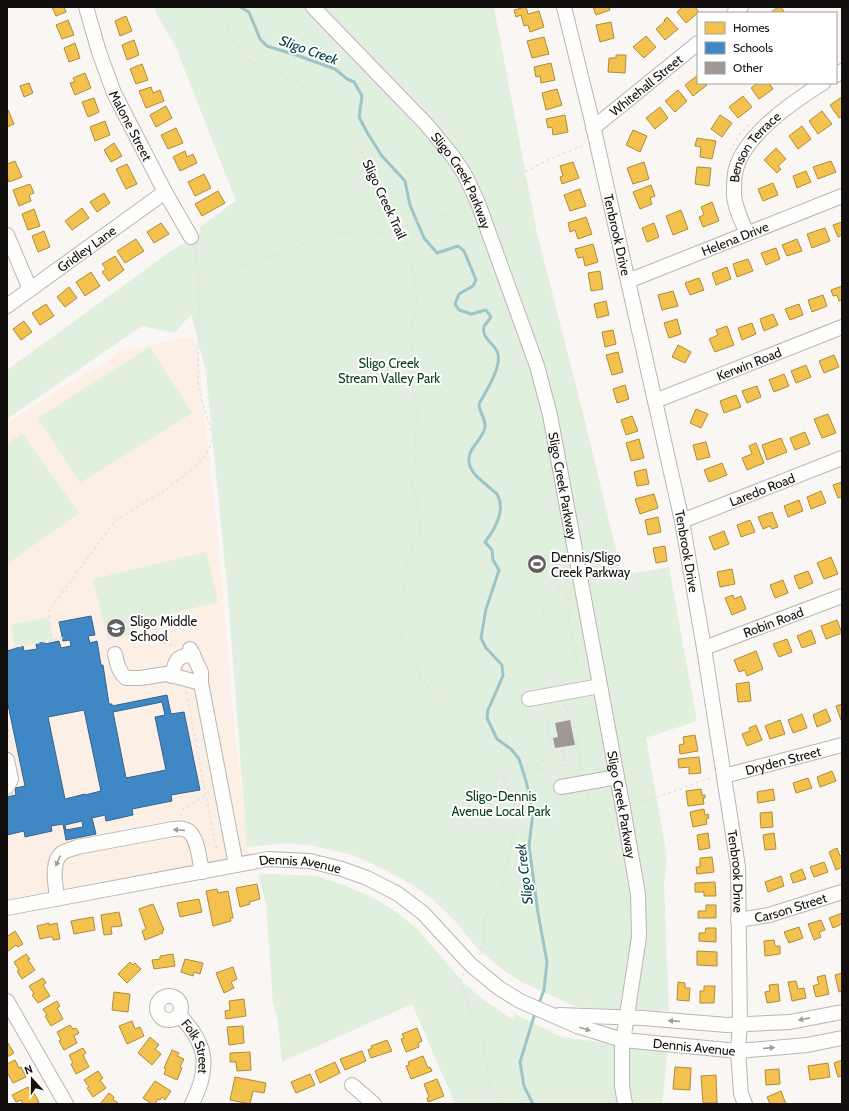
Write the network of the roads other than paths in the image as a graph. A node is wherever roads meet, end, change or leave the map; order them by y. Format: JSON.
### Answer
{"nodes":[{"id":1,"x":86,"y":7,"type":"edge"},
{"id":2,"x":313,"y":7,"type":"edge"},
{"id":3,"x":564,"y":7,"type":"edge"},
{"id":4,"x":697,"y":43,"type":"edge"},
{"id":5,"x":821,"y":84,"type":"edge"},
{"id":6,"x":593,"y":128,"type":"junction"},
{"id":7,"x":165,"y":192,"type":"junction"},
{"id":8,"x":842,"y":196,"type":"edge"},
{"id":9,"x":747,"y":234,"type":"junction"},
{"id":10,"x":7,"y":235,"type":"edge"},
{"id":11,"x":191,"y":237,"type":"road end"},
{"id":12,"x":628,"y":281,"type":"junction"},
{"id":13,"x":30,"y":289,"type":"junction"},
{"id":14,"x":7,"y":306,"type":"edge"},
{"id":15,"x":842,"y":327,"type":"edge"},
{"id":16,"x":655,"y":401,"type":"junction"},
{"id":17,"x":842,"y":458,"type":"edge"},
{"id":18,"x":682,"y":521,"type":"junction"},
{"id":19,"x":842,"y":596,"type":"edge"},
{"id":20,"x":704,"y":648,"type":"junction"},
{"id":21,"x":115,"y":654,"type":"dead end"},
{"id":22,"x":172,"y":676,"type":"junction"},
{"id":23,"x":201,"y":683,"type":"junction"},
{"id":24,"x":600,"y":686,"type":"junction"},
{"id":25,"x":529,"y":699,"type":"dead end"},
{"id":26,"x":842,"y":745,"type":"edge"},
{"id":27,"x":7,"y":760,"type":"edge"},
{"id":28,"x":617,"y":777,"type":"junction"},
{"id":29,"x":719,"y":777,"type":"junction"},
{"id":30,"x":7,"y":787,"type":"edge"},
{"id":31,"x":566,"y":787,"type":"road end"},
{"id":32,"x":236,"y":865,"type":"junction"},
{"id":33,"x":202,"y":872,"type":"junction"},
{"id":34,"x":842,"y":892,"type":"edge"},
{"id":35,"x":57,"y":899,"type":"junction"},
{"id":36,"x":7,"y":908,"type":"edge"},
{"id":37,"x":738,"y":920,"type":"junction"},
{"id":38,"x":7,"y":1001,"type":"edge"},
{"id":39,"x":842,"y":1012,"type":"edge"},
{"id":40,"x":549,"y":1014,"type":"junction"},
{"id":41,"x":179,"y":1015,"type":"dead end"},
{"id":42,"x":626,"y":1018,"type":"junction"},
{"id":43,"x":740,"y":1024,"type":"junction"},
{"id":44,"x":842,"y":1038,"type":"edge"},
{"id":45,"x":623,"y":1040,"type":"junction"},
{"id":46,"x":738,"y":1051,"type":"junction"},
{"id":47,"x":352,"y":1085,"type":"dead end"},
{"id":48,"x":373,"y":1103,"type":"edge"},
{"id":49,"x":66,"y":1104,"type":"edge"},
{"id":50,"x":192,"y":1104,"type":"edge"},
{"id":51,"x":625,"y":1104,"type":"edge"},
{"id":52,"x":745,"y":1104,"type":"edge"}],
"edges":[{"from":1,"to":7,"type":"street","name":"Malone Street"},
{"from":2,"to":24,"type":"street","name":"Sligo Creek Parkway"},
{"from":3,"to":6,"type":"street","name":"Tenbrook Drive"},
{"from":4,"to":6,"type":"street","name":"Whitehall Street"},
{"from":5,"to":9,"type":"street","name":"Benson Terrace"},
{"from":6,"to":12,"type":"street","name":"Tenbrook Drive"},
{"from":7,"to":11,"type":"street","name":"Malone Street"},
{"from":7,"to":13,"type":"street","name":"Gridley Lane"},
{"from":8,"to":9,"type":"street","name":"Helena Drive"},
{"from":9,"to":12,"type":"street","name":"Helena Drive"},
{"from":10,"to":13,"type":"street"},
{"from":12,"to":16,"type":"street","name":"Tenbrook Drive"},
{"from":13,"to":14,"type":"street","name":"Gridley Lane"},
{"from":15,"to":16,"type":"street","name":"Kerwin Road"},
{"from":16,"to":18,"type":"street","name":"Tenbrook Drive"},
{"from":17,"to":18,"type":"street","name":"Laredo Road"},
{"from":18,"to":20,"type":"street","name":"Tenbrook Drive"},
{"from":19,"to":20,"type":"street","name":"Robin Road"},
{"from":20,"to":29,"type":"street","name":"Tenbrook Drive"},
{"from":21,"to":22,"type":"street"},
{"from":22,"to":23,"type":"street"},
{"from":22,"to":23,"type":"street"},
{"from":23,"to":32,"type":"street"},
{"from":24,"to":25,"type":"street"},
{"from":24,"to":28,"type":"street","name":"Sligo Creek Parkway"},
{"from":26,"to":29,"type":"street","name":"Dryden Street"},
{"from":27,"to":30,"type":"street"},
{"from":28,"to":31,"type":"street"},
{"from":28,"to":42,"type":"street","name":"Sligo Creek Parkway"},
{"from":29,"to":37,"type":"street","name":"Tenbrook Drive"},
{"from":32,"to":33,"type":"street","name":"Dennis Avenue"},
{"from":32,"to":40,"type":"street","name":"Dennis Avenue"},
{"from":33,"to":35,"type":"street","name":"Dennis Avenue"},
{"from":33,"to":35,"type":"street","one_way":true},
{"from":34,"to":37,"type":"street","name":"Carson Street"},
{"from":35,"to":36,"type":"street","name":"Dennis Avenue"},
{"from":37,"to":43,"type":"street","name":"Tenbrook Drive"},
{"from":38,"to":49,"type":"street"},
{"from":39,"to":43,"type":"street","name":"Dennis Avenue","one_way":true},
{"from":40,"to":42,"type":"street","name":"Dennis Avenue"},
{"from":40,"to":45,"type":"street","name":"Dennis Avenue","one_way":true},
{"from":41,"to":50,"type":"street","name":"Folk Street"},
{"from":43,"to":42,"type":"street","name":"Dennis Avenue","one_way":true},
{"from":42,"to":45,"type":"street","name":"Sligo Creek Parkway"},
{"from":43,"to":46,"type":"street","name":"Tenbrook Drive"},
{"from":46,"to":44,"type":"street","name":"Dennis Avenue","one_way":true},
{"from":45,"to":46,"type":"street","name":"Dennis Avenue"},
{"from":45,"to":51,"type":"street","name":"Sligo Creek Parkway"},
{"from":46,"to":52,"type":"street","name":"Tenbrook Drive"},
{"from":47,"to":48,"type":"street"}]}
